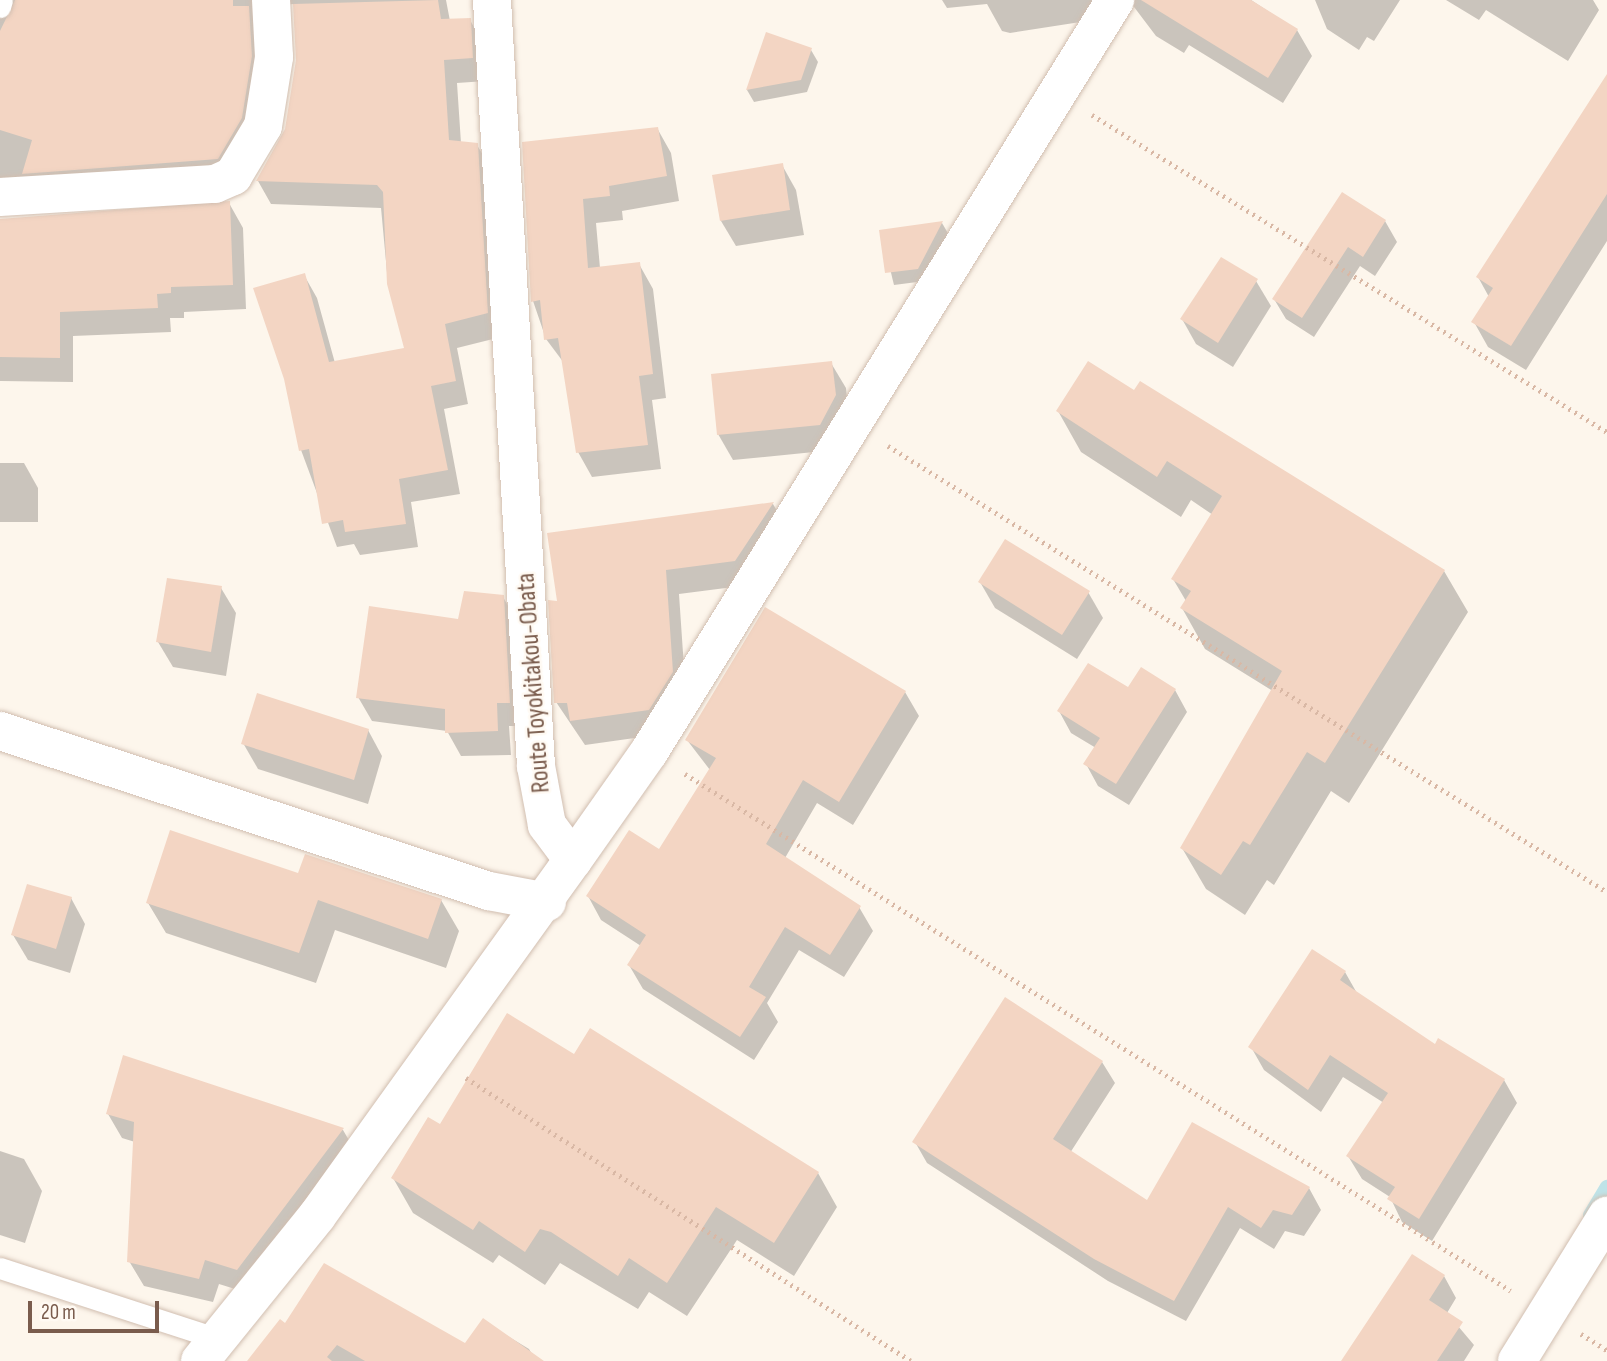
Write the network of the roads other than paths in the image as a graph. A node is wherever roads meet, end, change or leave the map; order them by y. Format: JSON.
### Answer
{"nodes":[{"id":1,"x":2,"y":0,"type":"edge"},
{"id":2,"x":271,"y":0,"type":"edge"},
{"id":3,"x":492,"y":0,"type":"edge"},
{"id":4,"x":1115,"y":0,"type":"edge"},
{"id":5,"x":0,"y":7,"type":"edge"},
{"id":6,"x":0,"y":197,"type":"edge"},
{"id":7,"x":0,"y":730,"type":"edge"},
{"id":8,"x":573,"y":860,"type":"junction"},
{"id":9,"x":547,"y":902,"type":"junction"},
{"id":10,"x":1607,"y":1216,"type":"edge"},
{"id":11,"x":0,"y":1268,"type":"edge"},
{"id":12,"x":209,"y":1350,"type":"edge"},
{"id":13,"x":1517,"y":1361,"type":"edge"}],
"edges":[{"from":1,"to":5,"type":"lane"},
{"from":2,"to":6,"type":"street"},
{"from":3,"to":8,"type":"street","name":"Route Toyokitakou-Obata"},
{"from":4,"to":8,"type":"street"},
{"from":7,"to":9,"type":"street"},
{"from":8,"to":9,"type":"street"},
{"from":9,"to":12,"type":"street"},
{"from":10,"to":13,"type":"street"},
{"from":11,"to":12,"type":"lane"}]}
